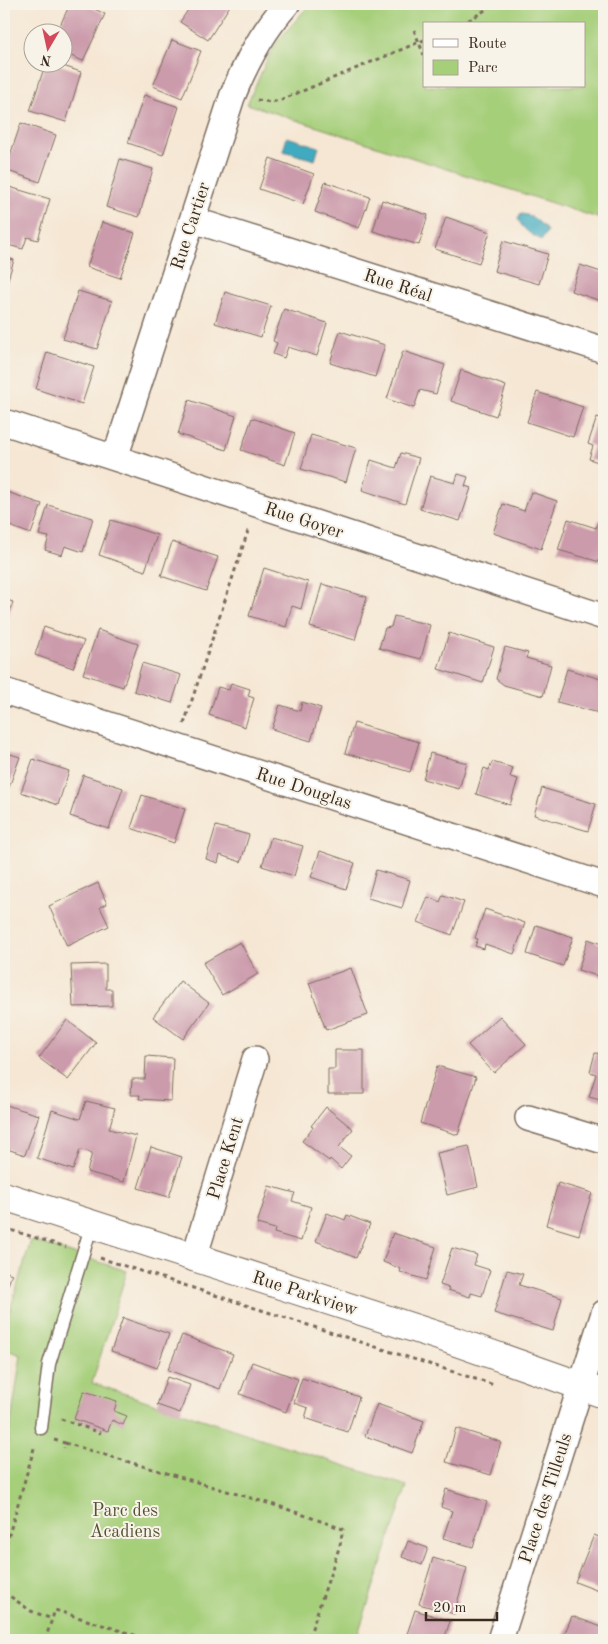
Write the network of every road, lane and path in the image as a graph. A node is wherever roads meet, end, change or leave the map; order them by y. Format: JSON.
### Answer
{"nodes":[{"id":1,"x":287,"y":4,"type":"edge"},
{"id":2,"x":494,"y":4,"type":"edge"},
{"id":3,"x":465,"y":22,"type":"edge"},
{"id":4,"x":414,"y":30,"type":"dead end"},
{"id":5,"x":423,"y":40,"type":"edge"},
{"id":6,"x":419,"y":42,"type":"junction"},
{"id":7,"x":423,"y":52,"type":"edge"},
{"id":8,"x":250,"y":97,"type":"dead end"},
{"id":9,"x":192,"y":220,"type":"junction"},
{"id":10,"x":604,"y":350,"type":"edge"},
{"id":11,"x":4,"y":422,"type":"edge"},
{"id":12,"x":115,"y":458,"type":"junction"},
{"id":13,"x":249,"y":526,"type":"dead end"},
{"id":14,"x":604,"y":617,"type":"edge"},
{"id":15,"x":4,"y":691,"type":"edge"},
{"id":16,"x":182,"y":731,"type":"dead end"},
{"id":17,"x":604,"y":885,"type":"edge"},
{"id":18,"x":255,"y":1059,"type":"dead end"},
{"id":19,"x":528,"y":1118,"type":"dead end"},
{"id":20,"x":604,"y":1141,"type":"edge"},
{"id":21,"x":4,"y":1196,"type":"edge"},
{"id":22,"x":92,"y":1224,"type":"junction"},
{"id":23,"x":4,"y":1228,"type":"edge"},
{"id":24,"x":32,"y":1237,"type":"dead end"},
{"id":25,"x":194,"y":1258,"type":"junction"},
{"id":26,"x":114,"y":1263,"type":"dead end"},
{"id":27,"x":604,"y":1314,"type":"edge"},
{"id":28,"x":496,"y":1386,"type":"dead end"},
{"id":29,"x":593,"y":1389,"type":"edge"},
{"id":30,"x":55,"y":1417,"type":"dead end"},
{"id":31,"x":92,"y":1425,"type":"dead end"},
{"id":32,"x":41,"y":1428,"type":"joint"},
{"id":33,"x":91,"y":1430,"type":"junction"},
{"id":34,"x":101,"y":1433,"type":"dead end"},
{"id":35,"x":65,"y":1443,"type":"dead end"},
{"id":36,"x":4,"y":1552,"type":"edge"},
{"id":37,"x":4,"y":1592,"type":"edge"},
{"id":38,"x":52,"y":1618,"type":"junction"},
{"id":39,"x":45,"y":1640,"type":"edge"},
{"id":40,"x":150,"y":1640,"type":"edge"},
{"id":41,"x":308,"y":1640,"type":"edge"},
{"id":42,"x":500,"y":1640,"type":"edge"}],
"edges":[{"from":1,"to":9,"type":"street","name":"Rue Cartier"},
{"from":2,"to":3,"type":"path"},
{"from":4,"to":6,"type":"path"},
{"from":5,"to":6,"type":"path"},
{"from":6,"to":7,"type":"path"},
{"from":6,"to":8,"type":"path"},
{"from":9,"to":10,"type":"street","name":"Rue Réal"},
{"from":9,"to":12,"type":"street","name":"Rue Cartier"},
{"from":11,"to":12,"type":"street","name":"Rue Goyer"},
{"from":12,"to":14,"type":"street","name":"Rue Goyer"},
{"from":13,"to":16,"type":"path"},
{"from":15,"to":17,"type":"street","name":"Rue Douglas"},
{"from":18,"to":25,"type":"street","name":"Place Kent"},
{"from":19,"to":20,"type":"street"},
{"from":21,"to":22,"type":"street","name":"Rue Parkview"},
{"from":22,"to":25,"type":"street","name":"Rue Parkview"},
{"from":22,"to":32,"type":"lane"},
{"from":23,"to":24,"type":"path"},
{"from":25,"to":29,"type":"street","name":"Rue Parkview"},
{"from":26,"to":28,"type":"path","name":"Rue Parkview"},
{"from":27,"to":29,"type":"street","name":"Place des Tilleuls"},
{"from":29,"to":42,"type":"street","name":"Place des Tilleuls"},
{"from":30,"to":33,"type":"path"},
{"from":31,"to":33,"type":"path"},
{"from":32,"to":36,"type":"path"},
{"from":33,"to":34,"type":"path"},
{"from":35,"to":41,"type":"path"},
{"from":37,"to":38,"type":"path"},
{"from":38,"to":39,"type":"path"},
{"from":38,"to":40,"type":"path"}]}
